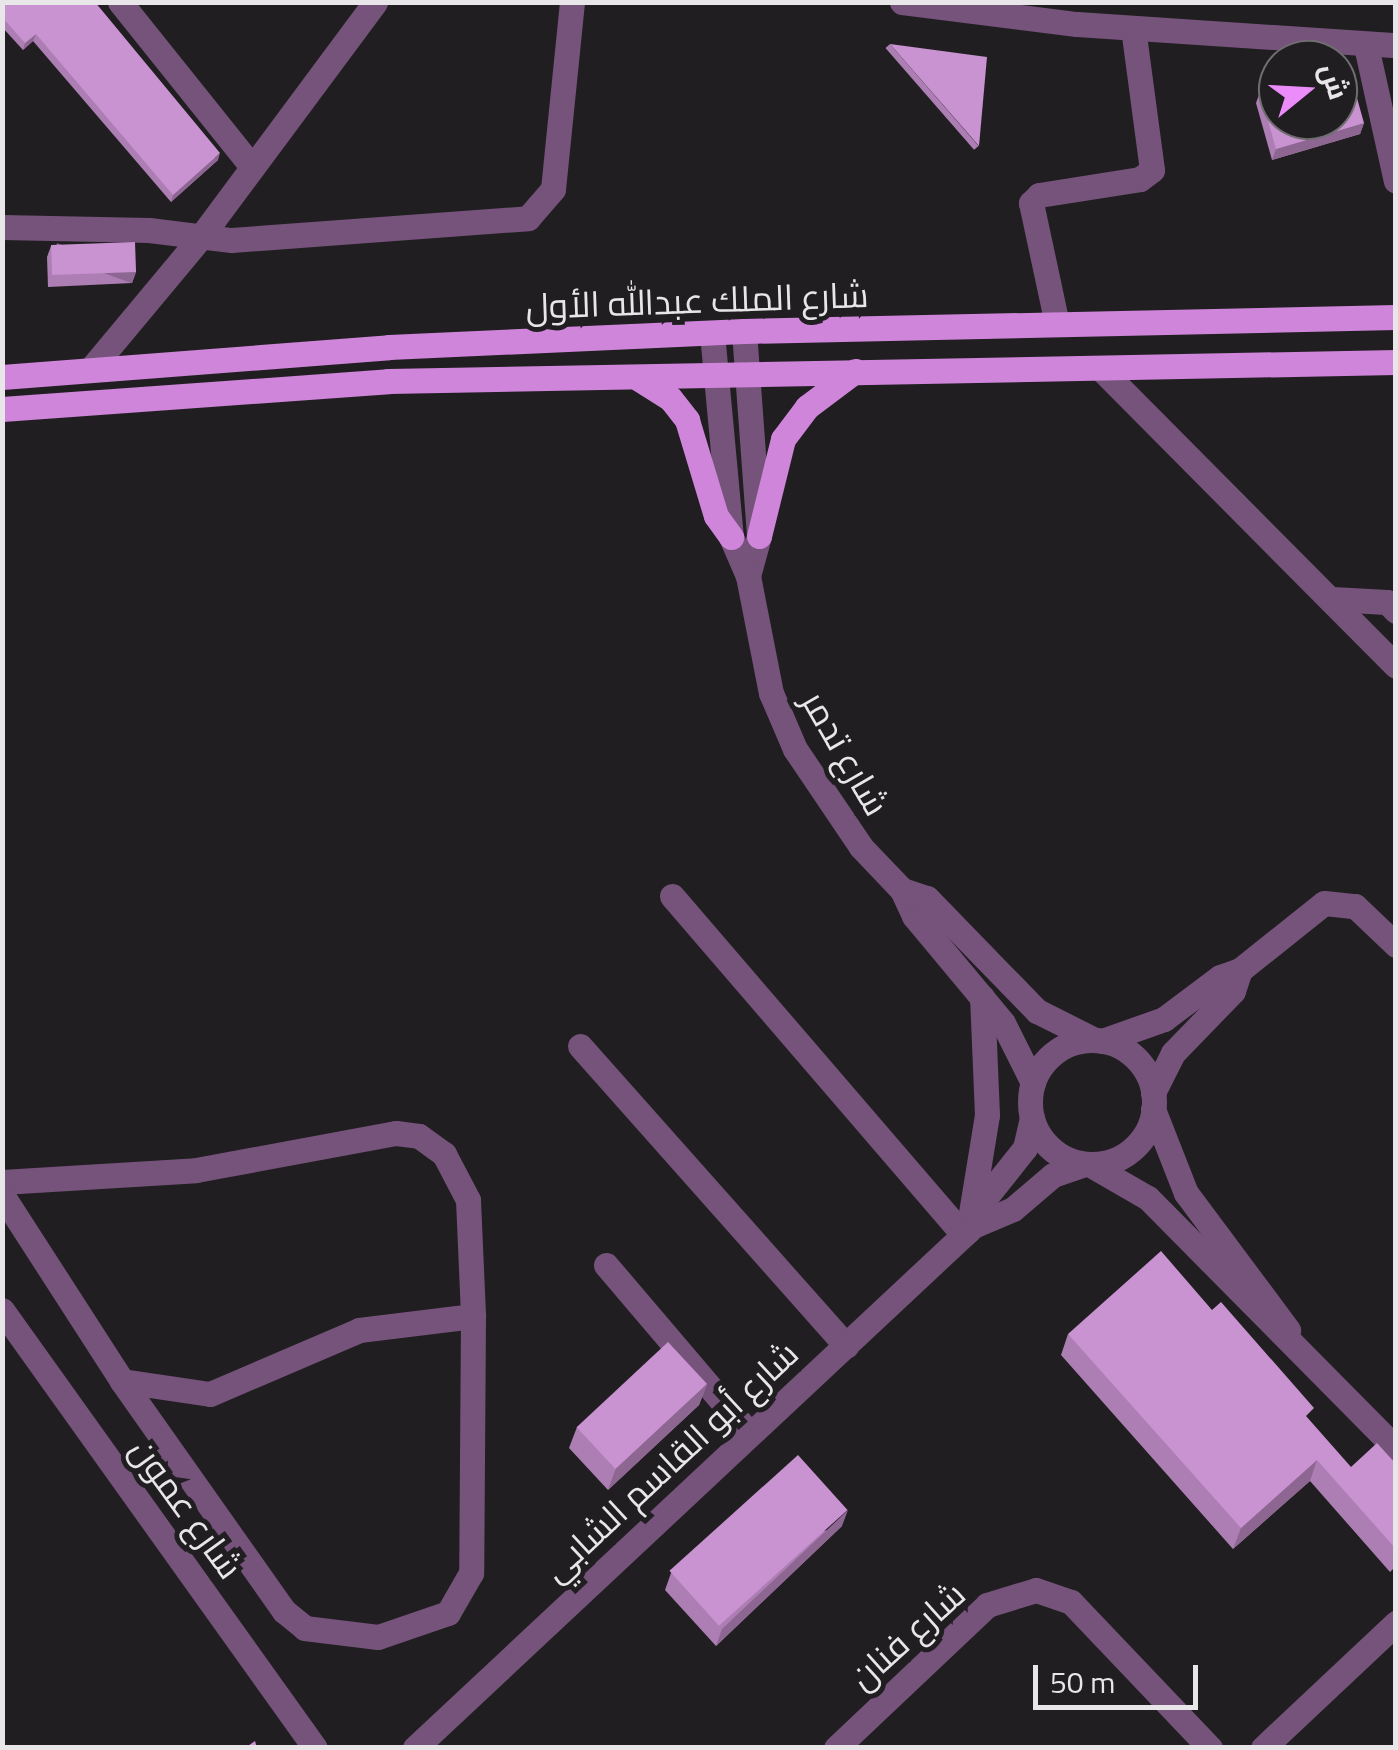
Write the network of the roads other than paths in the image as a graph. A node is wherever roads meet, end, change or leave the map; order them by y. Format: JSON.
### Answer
{"nodes":[{"id":1,"x":120,"y":2,"type":"edge"},
{"id":2,"x":375,"y":2,"type":"edge"},
{"id":3,"x":572,"y":2,"type":"edge"},
{"id":4,"x":902,"y":2,"type":"edge"},
{"id":5,"x":1074,"y":13,"type":"edge"},
{"id":6,"x":1133,"y":28,"type":"junction"},
{"id":7,"x":1396,"y":45,"type":"edge"},
{"id":8,"x":1366,"y":46,"type":"junction"},
{"id":9,"x":252,"y":167,"type":"junction"},
{"id":10,"x":1396,"y":181,"type":"edge"},
{"id":11,"x":2,"y":228,"type":"edge"},
{"id":12,"x":200,"y":238,"type":"junction"},
{"id":13,"x":1392,"y":313,"type":"edge"},
{"id":14,"x":1058,"y":324,"type":"junction"},
{"id":15,"x":744,"y":331,"type":"junction"},
{"id":16,"x":712,"y":332,"type":"junction"},
{"id":17,"x":1396,"y":362,"type":"edge"},
{"id":18,"x":90,"y":370,"type":"junction"},
{"id":19,"x":855,"y":371,"type":"junction"},
{"id":20,"x":1104,"y":372,"type":"junction"},
{"id":21,"x":747,"y":375,"type":"junction"},
{"id":22,"x":716,"y":376,"type":"junction"},
{"id":23,"x":2,"y":377,"type":"edge"},
{"id":24,"x":634,"y":377,"type":"junction"},
{"id":25,"x":2,"y":409,"type":"edge"},
{"id":26,"x":759,"y":536,"type":"junction"},
{"id":27,"x":731,"y":537,"type":"junction"},
{"id":28,"x":748,"y":576,"type":"junction"},
{"id":29,"x":1332,"y":599,"type":"junction"},
{"id":30,"x":1396,"y":611,"type":"edge"},
{"id":31,"x":1396,"y":666,"type":"edge"},
{"id":32,"x":902,"y":890,"type":"junction"},
{"id":33,"x":672,"y":896,"type":"dead end"},
{"id":34,"x":1396,"y":946,"type":"edge"},
{"id":35,"x":1240,"y":970,"type":"junction"},
{"id":36,"x":982,"y":997,"type":"junction"},
{"id":37,"x":1099,"y":1041,"type":"junction"},
{"id":38,"x":580,"y":1046,"type":"dead end"},
{"id":39,"x":1033,"y":1083,"type":"junction"},
{"id":40,"x":1153,"y":1101,"type":"junction"},
{"id":41,"x":1032,"y":1118,"type":"junction"},
{"id":42,"x":1087,"y":1164,"type":"junction"},
{"id":43,"x":2,"y":1182,"type":"edge"},
{"id":44,"x":2,"y":1194,"type":"edge"},
{"id":45,"x":968,"y":1231,"type":"junction"},
{"id":46,"x":606,"y":1264,"type":"dead end"},
{"id":47,"x":2,"y":1310,"type":"edge"},
{"id":48,"x":473,"y":1316,"type":"junction"},
{"id":49,"x":1292,"y":1339,"type":"junction"},
{"id":50,"x":846,"y":1346,"type":"junction"},
{"id":51,"x":122,"y":1382,"type":"junction"},
{"id":52,"x":750,"y":1434,"type":"junction"},
{"id":53,"x":1396,"y":1449,"type":"edge"},
{"id":54,"x":1396,"y":1623,"type":"edge"},
{"id":55,"x":315,"y":1748,"type":"edge"},
{"id":56,"x":415,"y":1748,"type":"edge"},
{"id":57,"x":836,"y":1748,"type":"edge"},
{"id":58,"x":1210,"y":1748,"type":"edge"},
{"id":59,"x":1263,"y":1748,"type":"edge"}],
"edges":[{"from":1,"to":9,"type":"street"},
{"from":2,"to":9,"type":"street"},
{"from":3,"to":12,"type":"street"},
{"from":4,"to":5,"type":"street"},
{"from":5,"to":6,"type":"street"},
{"from":6,"to":8,"type":"street"},
{"from":6,"to":14,"type":"street"},
{"from":7,"to":8,"type":"street"},
{"from":8,"to":10,"type":"street"},
{"from":9,"to":12,"type":"street"},
{"from":11,"to":12,"type":"street"},
{"from":12,"to":18,"type":"street"},
{"from":13,"to":14,"type":"main road","name":"شارع الملك عبدالله الأول"},
{"from":14,"to":15,"type":"main road","name":"شارع الملك عبدالله الأول"},
{"from":15,"to":16,"type":"main road","name":"شارع الملك عبدالله الأول"},
{"from":15,"to":21,"type":"street","name":"شارع تدمر"},
{"from":16,"to":18,"type":"main road","name":"شارع الملك عبدالله الأول"},
{"from":16,"to":22,"type":"street","name":"شارع تدمر"},
{"from":17,"to":20,"type":"main road","name":"شارع الملك عبدالله الأول"},
{"from":18,"to":23,"type":"main road","name":"شارع الملك عبدالله الأول"},
{"from":19,"to":20,"type":"main road","name":"شارع الملك عبدالله الأول"},
{"from":19,"to":21,"type":"main road","name":"شارع الملك عبدالله الأول"},
{"from":19,"to":26,"type":"main road"},
{"from":20,"to":29,"type":"street"},
{"from":21,"to":22,"type":"main road","name":"شارع الملك عبدالله الأول"},
{"from":21,"to":26,"type":"street","name":"شارع تدمر"},
{"from":22,"to":24,"type":"main road","name":"شارع الملك عبدالله الأول"},
{"from":22,"to":27,"type":"street","name":"شارع تدمر"},
{"from":24,"to":25,"type":"main road","name":"شارع الملك عبدالله الأول"},
{"from":24,"to":27,"type":"main road"},
{"from":26,"to":28,"type":"street","name":"شارع تدمر"},
{"from":27,"to":28,"type":"street","name":"شارع تدمر"},
{"from":28,"to":32,"type":"street","name":"شارع تدمر"},
{"from":29,"to":30,"type":"street"},
{"from":29,"to":31,"type":"street"},
{"from":32,"to":36,"type":"street","name":"شارع تدمر"},
{"from":32,"to":37,"type":"street","name":"شارع تدمر"},
{"from":33,"to":45,"type":"street"},
{"from":34,"to":35,"type":"street"},
{"from":35,"to":37,"type":"street"},
{"from":35,"to":40,"type":"street"},
{"from":36,"to":39,"type":"street","name":"شارع تدمر"},
{"from":36,"to":45,"type":"street"},
{"from":37,"to":39,"type":"street"},
{"from":37,"to":40,"type":"street"},
{"from":38,"to":50,"type":"street"},
{"from":39,"to":41,"type":"street"},
{"from":40,"to":42,"type":"street"},
{"from":40,"to":49,"type":"street"},
{"from":41,"to":42,"type":"street"},
{"from":41,"to":45,"type":"street","name":"شارع أبو القاسم الشابي"},
{"from":42,"to":45,"type":"street","name":"شارع أبو القاسم الشابي"},
{"from":42,"to":49,"type":"street"},
{"from":43,"to":48,"type":"street"},
{"from":44,"to":51,"type":"street"},
{"from":45,"to":50,"type":"street","name":"شارع أبو القاسم الشابي"},
{"from":46,"to":52,"type":"street"},
{"from":47,"to":55,"type":"street","name":"شارع عمون"},
{"from":48,"to":51,"type":"street"},
{"from":48,"to":51,"type":"street"},
{"from":49,"to":53,"type":"street"},
{"from":50,"to":52,"type":"street","name":"شارع أبو القاسم الشابي"},
{"from":52,"to":56,"type":"street","name":"شارع أبو القاسم الشابي"},
{"from":54,"to":59,"type":"street"},
{"from":57,"to":58,"type":"street","name":"شارع فنان"}]}
